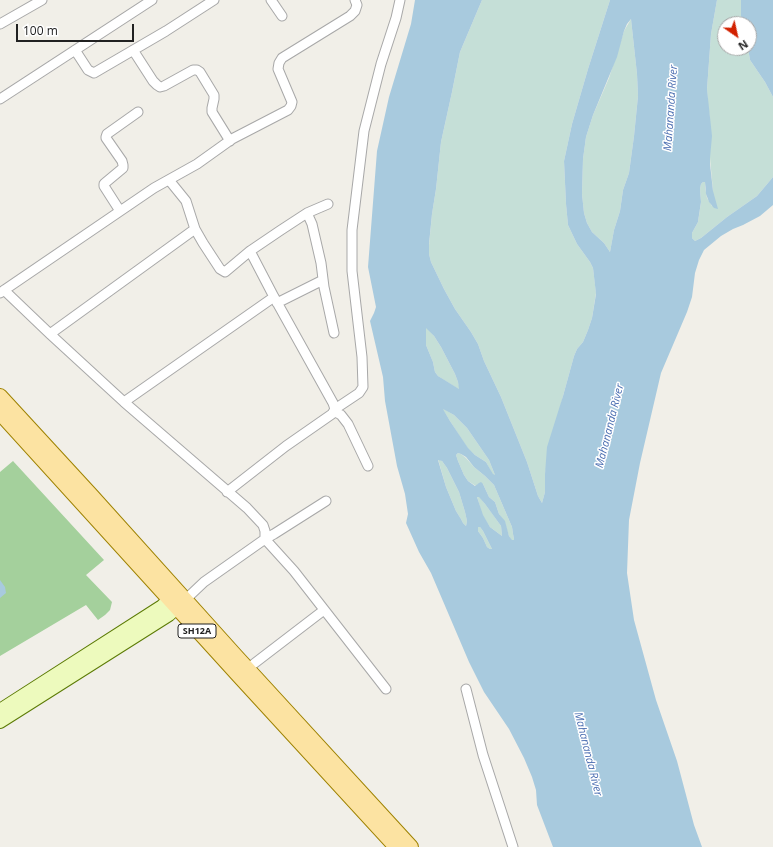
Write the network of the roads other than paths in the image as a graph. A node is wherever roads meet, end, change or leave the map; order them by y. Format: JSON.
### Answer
{"nodes":[{"id":1,"x":42,"y":0,"type":"edge"},
{"id":2,"x":152,"y":0,"type":"edge"},
{"id":3,"x":214,"y":0,"type":"edge"},
{"id":4,"x":271,"y":0,"type":"edge"},
{"id":5,"x":355,"y":0,"type":"edge"},
{"id":6,"x":400,"y":0,"type":"edge"},
{"id":7,"x":282,"y":16,"type":"dead end"},
{"id":8,"x":0,"y":24,"type":"edge"},
{"id":9,"x":75,"y":50,"type":"junction"},
{"id":10,"x":133,"y":50,"type":"junction"},
{"id":11,"x":0,"y":99,"type":"edge"},
{"id":12,"x":138,"y":112,"type":"dead end"},
{"id":13,"x":230,"y":141,"type":"junction"},
{"id":14,"x":169,"y":180,"type":"junction"},
{"id":15,"x":328,"y":204,"type":"dead end"},
{"id":16,"x":120,"y":211,"type":"junction"},
{"id":17,"x":307,"y":213,"type":"junction"},
{"id":18,"x":195,"y":229,"type":"junction"},
{"id":19,"x":250,"y":252,"type":"junction"},
{"id":20,"x":323,"y":280,"type":"junction"},
{"id":21,"x":2,"y":291,"type":"edge"},
{"id":22,"x":276,"y":300,"type":"junction"},
{"id":23,"x":334,"y":333,"type":"dead end"},
{"id":24,"x":50,"y":334,"type":"junction"},
{"id":25,"x":0,"y":396,"type":"edge"},
{"id":26,"x":124,"y":402,"type":"junction"},
{"id":27,"x":335,"y":410,"type":"junction"},
{"id":28,"x":0,"y":413,"type":"edge"},
{"id":29,"x":368,"y":466,"type":"dead end"},
{"id":30,"x":227,"y":492,"type":"junction"},
{"id":31,"x":326,"y":501,"type":"dead end"},
{"id":32,"x":265,"y":539,"type":"junction"},
{"id":33,"x":177,"y":600,"type":"junction"},
{"id":34,"x":324,"y":610,"type":"junction"},
{"id":35,"x":247,"y":669,"type":"junction"},
{"id":36,"x":386,"y":689,"type":"dead end"},
{"id":37,"x":466,"y":689,"type":"dead end"},
{"id":38,"x":0,"y":710,"type":"edge"},
{"id":39,"x":0,"y":722,"type":"edge"},
{"id":40,"x":396,"y":847,"type":"edge"},
{"id":41,"x":411,"y":847,"type":"edge"},
{"id":42,"x":513,"y":847,"type":"edge"}],
"edges":[{"from":1,"to":8,"type":"street"},
{"from":2,"to":9,"type":"street"},
{"from":3,"to":10,"type":"street"},
{"from":4,"to":7,"type":"street"},
{"from":5,"to":13,"type":"street"},
{"from":6,"to":27,"type":"street"},
{"from":9,"to":10,"type":"street"},
{"from":9,"to":11,"type":"street"},
{"from":10,"to":13,"type":"street"},
{"from":12,"to":16,"type":"street"},
{"from":13,"to":14,"type":"street"},
{"from":14,"to":16,"type":"street"},
{"from":14,"to":18,"type":"street"},
{"from":15,"to":17,"type":"street"},
{"from":16,"to":21,"type":"street"},
{"from":17,"to":19,"type":"street"},
{"from":17,"to":20,"type":"street"},
{"from":18,"to":19,"type":"street"},
{"from":18,"to":24,"type":"street"},
{"from":19,"to":22,"type":"street"},
{"from":20,"to":22,"type":"street"},
{"from":20,"to":23,"type":"street"},
{"from":21,"to":24,"type":"street"},
{"from":22,"to":26,"type":"street"},
{"from":22,"to":27,"type":"street"},
{"from":24,"to":26,"type":"street"},
{"from":25,"to":33,"type":"main road","number":"SH12A"},
{"from":26,"to":30,"type":"street"},
{"from":27,"to":29,"type":"street"},
{"from":27,"to":30,"type":"street"},
{"from":28,"to":33,"type":"main road","number":"SH12A"},
{"from":30,"to":32,"type":"street"},
{"from":31,"to":32,"type":"street"},
{"from":32,"to":33,"type":"street"},
{"from":32,"to":34,"type":"street"},
{"from":33,"to":35,"type":"main road","number":"SH12A"},
{"from":33,"to":38,"type":"street"},
{"from":33,"to":39,"type":"street"},
{"from":33,"to":40,"type":"main road","number":"SH12A"},
{"from":34,"to":35,"type":"street"},
{"from":34,"to":36,"type":"street"},
{"from":35,"to":41,"type":"main road","number":"SH12A"},
{"from":37,"to":42,"type":"street"}]}
